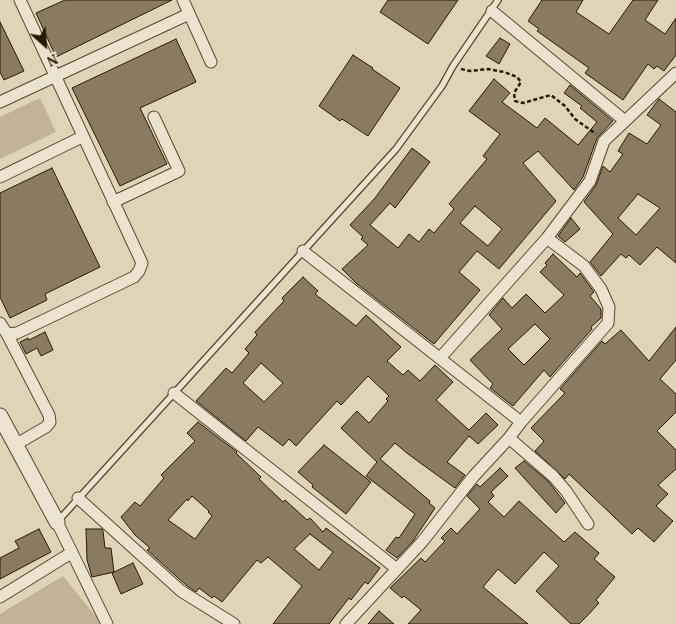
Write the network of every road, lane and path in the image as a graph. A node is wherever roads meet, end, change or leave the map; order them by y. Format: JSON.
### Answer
{"nodes":[{"id":1,"x":20,"y":0,"type":"edge"},
{"id":2,"x":183,"y":0,"type":"edge"},
{"id":3,"x":498,"y":0,"type":"edge"},
{"id":4,"x":492,"y":11,"type":"junction"},
{"id":5,"x":190,"y":14,"type":"junction"},
{"id":6,"x":211,"y":62,"type":"dead end"},
{"id":7,"x":453,"y":66,"type":"junction"},
{"id":8,"x":676,"y":73,"type":"edge"},
{"id":9,"x":55,"y":76,"type":"junction"},
{"id":10,"x":0,"y":102,"type":"edge"},
{"id":11,"x":154,"y":117,"type":"dead end"},
{"id":12,"x":625,"y":121,"type":"junction"},
{"id":13,"x":82,"y":137,"type":"junction"},
{"id":14,"x":604,"y":141,"type":"junction"},
{"id":15,"x":0,"y":177,"type":"edge"},
{"id":16,"x":113,"y":202,"type":"junction"},
{"id":17,"x":547,"y":238,"type":"junction"},
{"id":18,"x":303,"y":251,"type":"junction"},
{"id":19,"x":0,"y":323,"type":"edge"},
{"id":20,"x":7,"y":334,"type":"junction"},
{"id":21,"x":441,"y":357,"type":"junction"},
{"id":22,"x":174,"y":393,"type":"junction"},
{"id":23,"x":0,"y":416,"type":"edge"},
{"id":24,"x":521,"y":422,"type":"junction"},
{"id":25,"x":509,"y":438,"type":"junction"},
{"id":26,"x":15,"y":445,"type":"junction"},
{"id":27,"x":78,"y":498,"type":"junction"},
{"id":28,"x":56,"y":522,"type":"junction"},
{"id":29,"x":588,"y":524,"type":"dead end"},
{"id":30,"x":71,"y":553,"type":"junction"},
{"id":31,"x":397,"y":569,"type":"junction"},
{"id":32,"x":0,"y":597,"type":"edge"},
{"id":33,"x":106,"y":624,"type":"edge"},
{"id":34,"x":234,"y":624,"type":"edge"},
{"id":35,"x":346,"y":624,"type":"edge"}],
"edges":[{"from":1,"to":9,"type":"street"},
{"from":2,"to":5,"type":"street"},
{"from":3,"to":4,"type":"lane"},
{"from":4,"to":7,"type":"lane"},
{"from":4,"to":12,"type":"street"},
{"from":5,"to":6,"type":"street"},
{"from":5,"to":9,"type":"street"},
{"from":7,"to":14,"type":"path"},
{"from":7,"to":18,"type":"lane"},
{"from":8,"to":12,"type":"street"},
{"from":9,"to":10,"type":"street"},
{"from":9,"to":13,"type":"street"},
{"from":11,"to":16,"type":"street"},
{"from":12,"to":14,"type":"street"},
{"from":13,"to":15,"type":"street"},
{"from":13,"to":16,"type":"street"},
{"from":14,"to":17,"type":"street"},
{"from":16,"to":20,"type":"street"},
{"from":17,"to":21,"type":"street"},
{"from":17,"to":24,"type":"street"},
{"from":18,"to":21,"type":"street"},
{"from":18,"to":22,"type":"lane"},
{"from":19,"to":20,"type":"street"},
{"from":20,"to":26,"type":"street"},
{"from":21,"to":24,"type":"street"},
{"from":22,"to":27,"type":"lane"},
{"from":22,"to":31,"type":"street"},
{"from":23,"to":26,"type":"street"},
{"from":24,"to":25,"type":"street"},
{"from":25,"to":29,"type":"street"},
{"from":25,"to":31,"type":"street"},
{"from":26,"to":28,"type":"street"},
{"from":27,"to":28,"type":"lane"},
{"from":27,"to":34,"type":"street"},
{"from":28,"to":30,"type":"street"},
{"from":30,"to":32,"type":"street"},
{"from":30,"to":33,"type":"street"},
{"from":31,"to":35,"type":"street"}]}
